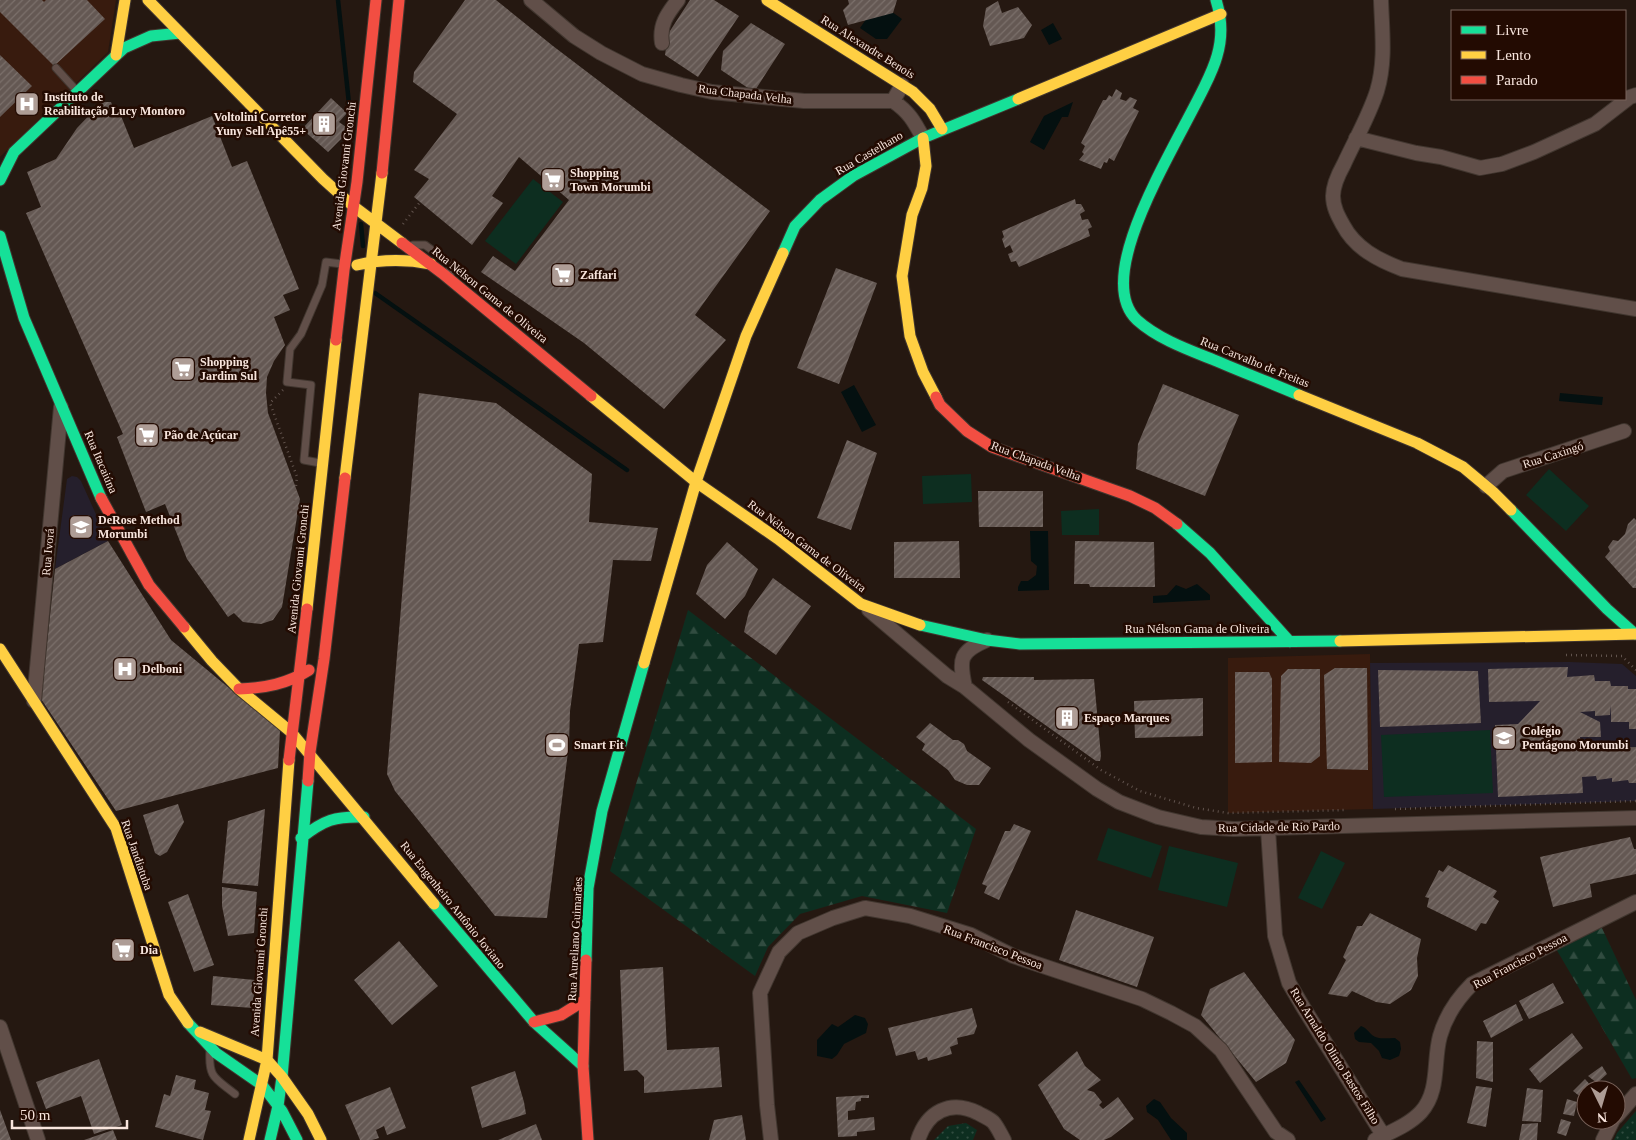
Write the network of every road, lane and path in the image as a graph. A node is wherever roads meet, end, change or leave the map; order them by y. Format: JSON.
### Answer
{"nodes":[{"id":1,"x":125,"y":0,"type":"edge"},
{"id":2,"x":148,"y":0,"type":"edge"},
{"id":3,"x":376,"y":0,"type":"edge"},
{"id":4,"x":399,"y":0,"type":"edge"},
{"id":5,"x":531,"y":0,"type":"edge"},
{"id":6,"x":678,"y":0,"type":"edge"},
{"id":7,"x":767,"y":0,"type":"edge"},
{"id":8,"x":1216,"y":0,"type":"edge"},
{"id":9,"x":1381,"y":0,"type":"edge"},
{"id":10,"x":1221,"y":14,"type":"junction"},
{"id":11,"x":180,"y":33,"type":"junction"},
{"id":12,"x":662,"y":43,"type":"dead end"},
{"id":13,"x":116,"y":55,"type":"junction"},
{"id":14,"x":56,"y":68,"type":"dead end"},
{"id":15,"x":902,"y":85,"type":"junction"},
{"id":16,"x":78,"y":92,"type":"junction"},
{"id":17,"x":1625,"y":100,"type":"edge"},
{"id":18,"x":893,"y":102,"type":"junction"},
{"id":19,"x":942,"y":129,"type":"junction"},
{"id":20,"x":923,"y":138,"type":"junction"},
{"id":21,"x":1356,"y":138,"type":"junction"},
{"id":22,"x":0,"y":180,"type":"edge"},
{"id":23,"x":420,"y":202,"type":"dead end"},
{"id":24,"x":353,"y":206,"type":"junction"},
{"id":25,"x":377,"y":224,"type":"junction"},
{"id":26,"x":400,"y":229,"type":"dead end"},
{"id":27,"x":0,"y":236,"type":"edge"},
{"id":28,"x":406,"y":246,"type":"junction"},
{"id":29,"x":371,"y":261,"type":"junction"},
{"id":30,"x":431,"y":264,"type":"junction"},
{"id":31,"x":345,"y":267,"type":"junction"},
{"id":32,"x":450,"y":280,"type":"junction"},
{"id":33,"x":1636,"y":309,"type":"edge"},
{"id":34,"x":285,"y":386,"type":"dead end"},
{"id":35,"x":61,"y":403,"type":"junction"},
{"id":36,"x":1624,"y":431,"type":"dead end"},
{"id":37,"x":323,"y":463,"type":"junction"},
{"id":38,"x":696,"y":482,"type":"junction"},
{"id":39,"x":1486,"y":486,"type":"junction"},
{"id":40,"x":293,"y":511,"type":"dead end"},
{"id":41,"x":861,"y":604,"type":"junction"},
{"id":42,"x":1636,"y":635,"type":"edge"},
{"id":43,"x":987,"y":640,"type":"junction"},
{"id":44,"x":1290,"y":642,"type":"junction"},
{"id":45,"x":0,"y":649,"type":"edge"},
{"id":46,"x":1563,"y":654,"type":"dead end"},
{"id":47,"x":324,"y":659,"type":"junction"},
{"id":48,"x":1636,"y":670,"type":"edge"},
{"id":49,"x":299,"y":677,"type":"junction"},
{"id":50,"x":965,"y":687,"type":"junction"},
{"id":51,"x":239,"y":689,"type":"junction"},
{"id":52,"x":34,"y":701,"type":"junction"},
{"id":53,"x":1007,"y":701,"type":"dead end"},
{"id":54,"x":292,"y":732,"type":"junction"},
{"id":55,"x":310,"y":752,"type":"junction"},
{"id":56,"x":1636,"y":801,"type":"edge"},
{"id":57,"x":1393,"y":809,"type":"dead end"},
{"id":58,"x":1350,"y":810,"type":"dead end"},
{"id":59,"x":364,"y":817,"type":"junction"},
{"id":60,"x":1636,"y":818,"type":"edge"},
{"id":61,"x":1268,"y":829,"type":"junction"},
{"id":62,"x":301,"y":838,"type":"junction"},
{"id":63,"x":1636,"y":902,"type":"edge"},
{"id":64,"x":585,"y":1000,"type":"junction"},
{"id":65,"x":534,"y":1022,"type":"junction"},
{"id":66,"x":0,"y":1027,"type":"edge"},
{"id":67,"x":194,"y":1029,"type":"junction"},
{"id":68,"x":210,"y":1048,"type":"junction"},
{"id":69,"x":266,"y":1060,"type":"junction"},
{"id":70,"x":583,"y":1066,"type":"junction"},
{"id":71,"x":282,"y":1077,"type":"junction"},
{"id":72,"x":261,"y":1084,"type":"junction"},
{"id":73,"x":234,"y":1094,"type":"dead end"},
{"id":74,"x":1636,"y":1094,"type":"edge"},
{"id":75,"x":278,"y":1106,"type":"junction"},
{"id":76,"x":1626,"y":1106,"type":"edge"},
{"id":77,"x":1379,"y":1138,"type":"edge"},
{"id":78,"x":38,"y":1140,"type":"edge"},
{"id":79,"x":249,"y":1140,"type":"edge"},
{"id":80,"x":270,"y":1140,"type":"edge"},
{"id":81,"x":297,"y":1140,"type":"edge"},
{"id":82,"x":321,"y":1140,"type":"edge"},
{"id":83,"x":588,"y":1140,"type":"edge"},
{"id":84,"x":771,"y":1140,"type":"edge"},
{"id":85,"x":918,"y":1140,"type":"edge"},
{"id":86,"x":1004,"y":1140,"type":"edge"},
{"id":87,"x":1288,"y":1140,"type":"edge"}],
"edges":[{"from":1,"to":13,"type":"street"},
{"from":2,"to":11,"type":"street","name":"Rua Nélson Gama de Oliveira"},
{"from":3,"to":24,"type":"street","name":"Avenida Giovanni Gronchi"},
{"from":4,"to":25,"type":"street"},
{"from":5,"to":18,"type":"street","name":"Rua Chapada Velha"},
{"from":6,"to":12,"type":"street"},
{"from":7,"to":15,"type":"street","name":"Rua Alexandre Benois"},
{"from":8,"to":10,"type":"street","name":"Rua Carvalho de Freitas"},
{"from":9,"to":21,"type":"street"},
{"from":10,"to":19,"type":"street","name":"Rua Castelhano"},
{"from":10,"to":39,"type":"street","name":"Rua Carvalho de Freitas"},
{"from":11,"to":13,"type":"street"},
{"from":11,"to":24,"type":"street","name":"Rua Nélson Gama de Oliveira"},
{"from":13,"to":16,"type":"street"},
{"from":14,"to":16,"type":"lane"},
{"from":15,"to":18,"type":"street"},
{"from":15,"to":19,"type":"street","name":"Rua Alexandre Benois"},
{"from":16,"to":22,"type":"street"},
{"from":17,"to":21,"type":"street"},
{"from":18,"to":20,"type":"street","name":"Rua Chapada Velha"},
{"from":19,"to":20,"type":"street","name":"Rua Castelhano"},
{"from":20,"to":38,"type":"street","name":"Rua Castelhano"},
{"from":20,"to":44,"type":"street","name":"Rua Chapada Velha"},
{"from":21,"to":33,"type":"street"},
{"from":23,"to":26,"type":"path"},
{"from":24,"to":25,"type":"street","name":"Rua Nélson Gama de Oliveira"},
{"from":24,"to":31,"type":"street","name":"Avenida Giovanni Gronchi"},
{"from":25,"to":28,"type":"street","name":"Rua Nélson Gama de Oliveira"},
{"from":25,"to":29,"type":"street"},
{"from":27,"to":35,"type":"street","name":"Rua Itacaiúna"},
{"from":28,"to":30,"type":"street","name":"Rua Nélson Gama de Oliveira"},
{"from":28,"to":32,"type":"lane"},
{"from":29,"to":30,"type":"street"},
{"from":29,"to":31,"type":"street"},
{"from":29,"to":47,"type":"street"},
{"from":30,"to":32,"type":"street","name":"Rua Nélson Gama de Oliveira"},
{"from":31,"to":37,"type":"street","name":"Avenida Giovanni Gronchi"},
{"from":31,"to":37,"type":"lane"},
{"from":32,"to":38,"type":"street","name":"Rua Nélson Gama de Oliveira"},
{"from":34,"to":40,"type":"path"},
{"from":35,"to":51,"type":"street","name":"Rua Itacaiúna"},
{"from":35,"to":52,"type":"street","name":"Rua Ivorá"},
{"from":36,"to":39,"type":"street","name":"Rua Caxingó"},
{"from":37,"to":49,"type":"street","name":"Avenida Giovanni Gronchi"},
{"from":38,"to":41,"type":"street","name":"Rua Nélson Gama de Oliveira"},
{"from":38,"to":64,"type":"street","name":"Rua Aureliano Guimarães"},
{"from":39,"to":42,"type":"street","name":"Rua Carvalho de Freitas"},
{"from":41,"to":43,"type":"street","name":"Rua Nélson Gama de Oliveira"},
{"from":41,"to":50,"type":"street","name":"Rua Cidade de Rio Pardo"},
{"from":42,"to":44,"type":"street","name":"Rua Nélson Gama de Oliveira"},
{"from":43,"to":44,"type":"street","name":"Rua Nélson Gama de Oliveira"},
{"from":43,"to":50,"type":"street"},
{"from":45,"to":52,"type":"street","name":"Rua Jandiatuba"},
{"from":46,"to":48,"type":"path"},
{"from":47,"to":49,"type":"street"},
{"from":47,"to":55,"type":"street"},
{"from":49,"to":51,"type":"street"},
{"from":49,"to":54,"type":"street","name":"Avenida Giovanni Gronchi"},
{"from":50,"to":61,"type":"street","name":"Rua Cidade de Rio Pardo"},
{"from":51,"to":54,"type":"street","name":"Rua Itacaiúna"},
{"from":52,"to":67,"type":"street","name":"Rua Jandiatuba"},
{"from":53,"to":58,"type":"path"},
{"from":54,"to":55,"type":"street","name":"Rua Itacaiúna"},
{"from":54,"to":69,"type":"street","name":"Avenida Giovanni Gronchi"},
{"from":55,"to":59,"type":"street","name":"Rua Engenheiro Antônio Joviano"},
{"from":55,"to":62,"type":"street"},
{"from":56,"to":57,"type":"path"},
{"from":59,"to":62,"type":"street"},
{"from":59,"to":65,"type":"street","name":"Rua Engenheiro Antônio Joviano"},
{"from":60,"to":61,"type":"street","name":"Rua Cidade de Rio Pardo"},
{"from":61,"to":77,"type":"street","name":"Rua Arnaldo Olinto Bastos Filho"},
{"from":62,"to":71,"type":"street"},
{"from":63,"to":77,"type":"street","name":"Rua Francisco Pessoa"},
{"from":64,"to":65,"type":"street"},
{"from":64,"to":70,"type":"street","name":"Rua Aureliano Guimarães"},
{"from":65,"to":70,"type":"street","name":"Rua Engenheiro Antônio Joviano"},
{"from":66,"to":78,"type":"street"},
{"from":67,"to":68,"type":"street","name":"Rua Jandiatuba"},
{"from":67,"to":69,"type":"street","name":"Rua Jandiatuba"},
{"from":68,"to":72,"type":"street","name":"Rua Jandiatuba"},
{"from":68,"to":73,"type":"lane"},
{"from":69,"to":71,"type":"street"},
{"from":69,"to":72,"type":"street","name":"Avenida Giovanni Gronchi"},
{"from":70,"to":83,"type":"street","name":"Rua Aureliano Guimarães"},
{"from":71,"to":75,"type":"street"},
{"from":71,"to":82,"type":"street"},
{"from":72,"to":75,"type":"street"},
{"from":72,"to":79,"type":"street","name":"Avenida Giovanni Gronchi"},
{"from":74,"to":76,"type":"street"},
{"from":75,"to":80,"type":"street"},
{"from":75,"to":81,"type":"street"},
{"from":84,"to":87,"type":"street","name":"Rua Francisco Pessoa"},
{"from":85,"to":86,"type":"street"}]}
